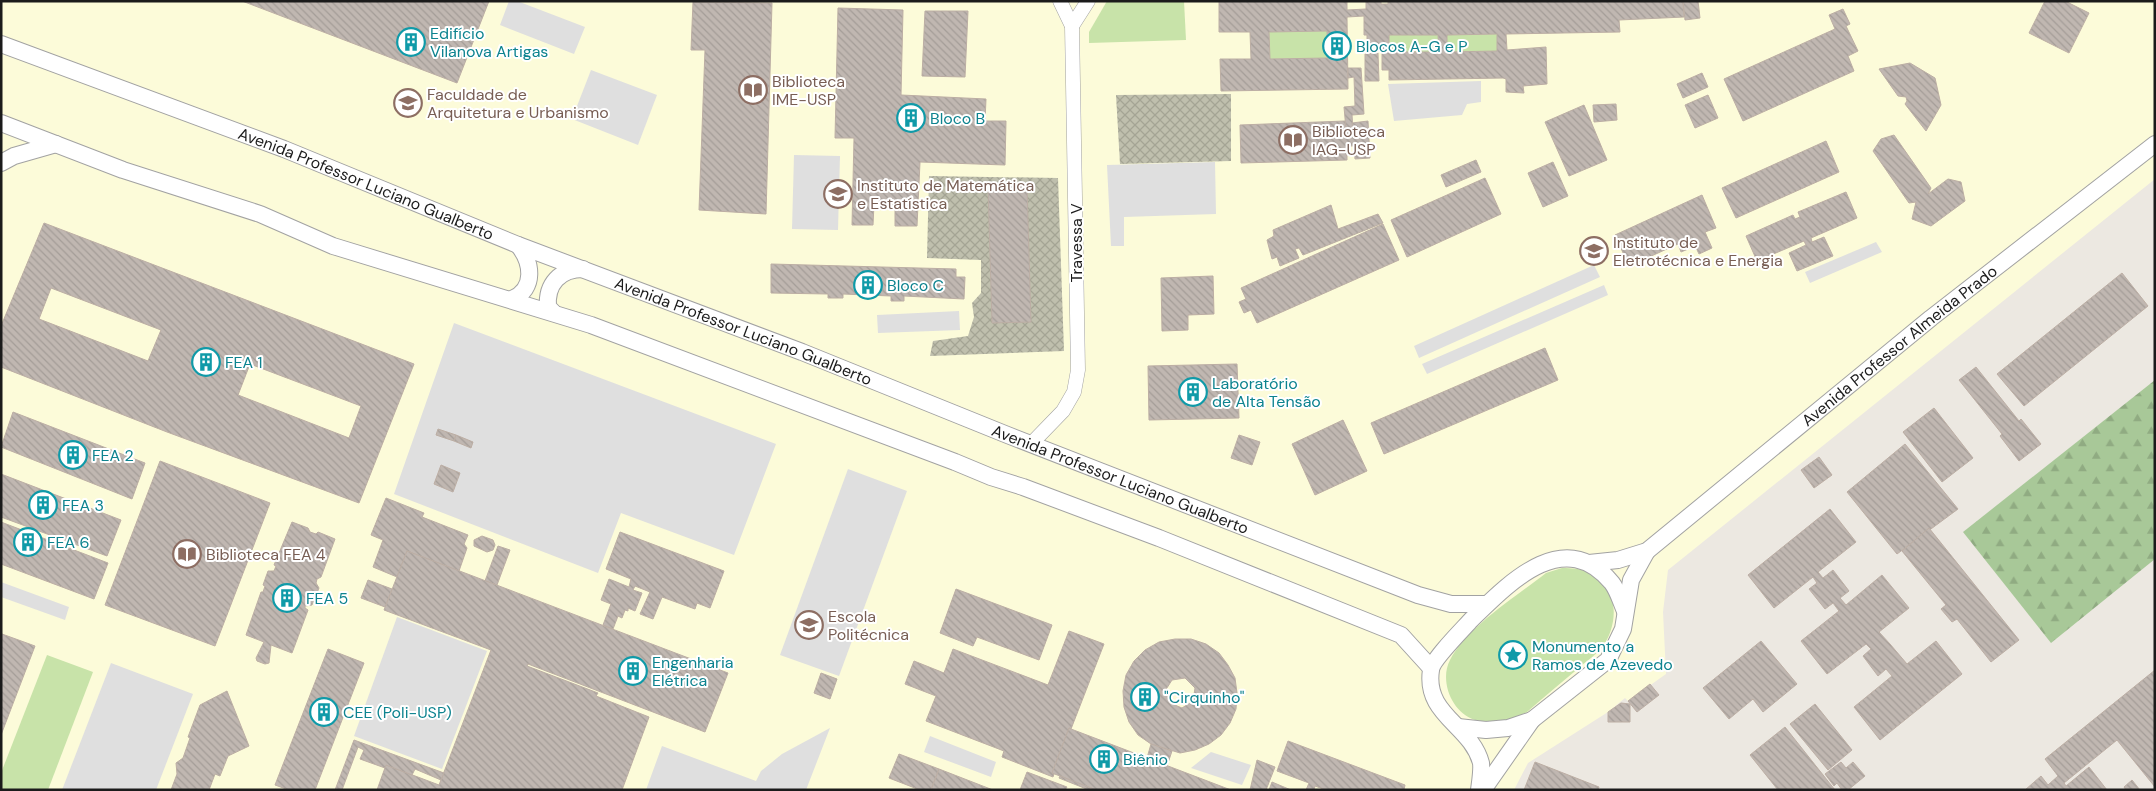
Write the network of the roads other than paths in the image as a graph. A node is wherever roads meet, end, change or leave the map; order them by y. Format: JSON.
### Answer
{"nodes":[{"id":1,"x":1060,"y":1,"type":"edge"},
{"id":2,"x":1088,"y":1,"type":"edge"},
{"id":3,"x":1072,"y":26,"type":"junction"},
{"id":4,"x":1,"y":44,"type":"edge"},
{"id":5,"x":1,"y":123,"type":"edge"},
{"id":6,"x":56,"y":144,"type":"junction"},
{"id":7,"x":2155,"y":144,"type":"edge"},
{"id":8,"x":1,"y":163,"type":"edge"},
{"id":9,"x":518,"y":245,"type":"junction"},
{"id":10,"x":584,"y":269,"type":"junction"},
{"id":11,"x":512,"y":299,"type":"junction"},
{"id":12,"x":553,"y":312,"type":"junction"},
{"id":13,"x":1031,"y":444,"type":"junction"},
{"id":14,"x":1647,"y":551,"type":"junction"},
{"id":15,"x":1589,"y":563,"type":"junction"},
{"id":16,"x":1488,"y":604,"type":"junction"},
{"id":17,"x":1625,"y":611,"type":"junction"},
{"id":18,"x":1431,"y":668,"type":"junction"},
{"id":19,"x":1532,"y":720,"type":"junction"},
{"id":20,"x":1458,"y":727,"type":"junction"},
{"id":21,"x":1479,"y":790,"type":"edge"},
{"id":22,"x":1484,"y":790,"type":"edge"}],
"edges":[{"from":1,"to":3,"type":"street","name":"Travessa V"},
{"from":2,"to":3,"type":"street"},
{"from":3,"to":13,"type":"street","name":"Travessa V"},
{"from":4,"to":9,"type":"street","name":"Avenida Professor Luciano Gualberto"},
{"from":5,"to":6,"type":"street"},
{"from":6,"to":8,"type":"street"},
{"from":6,"to":11,"type":"street"},
{"from":7,"to":14,"type":"street","name":"Avenida Professor Almeida Prado"},
{"from":9,"to":10,"type":"street","name":"Avenida Professor Luciano Gualberto"},
{"from":9,"to":11,"type":"street"},
{"from":10,"to":12,"type":"street"},
{"from":10,"to":13,"type":"street","name":"Avenida Professor Luciano Gualberto"},
{"from":11,"to":12,"type":"street"},
{"from":12,"to":18,"type":"street"},
{"from":13,"to":16,"type":"street","name":"Avenida Professor Luciano Gualberto"},
{"from":14,"to":15,"type":"street","name":"Avenida Professor Almeida Prado"},
{"from":14,"to":17,"type":"street","name":"Avenida Professor Almeida Prado"},
{"from":15,"to":16,"type":"street"},
{"from":15,"to":17,"type":"street"},
{"from":16,"to":18,"type":"street"},
{"from":17,"to":19,"type":"street"},
{"from":18,"to":20,"type":"street"},
{"from":19,"to":20,"type":"street"},
{"from":19,"to":22,"type":"street"},
{"from":20,"to":21,"type":"street"}]}
